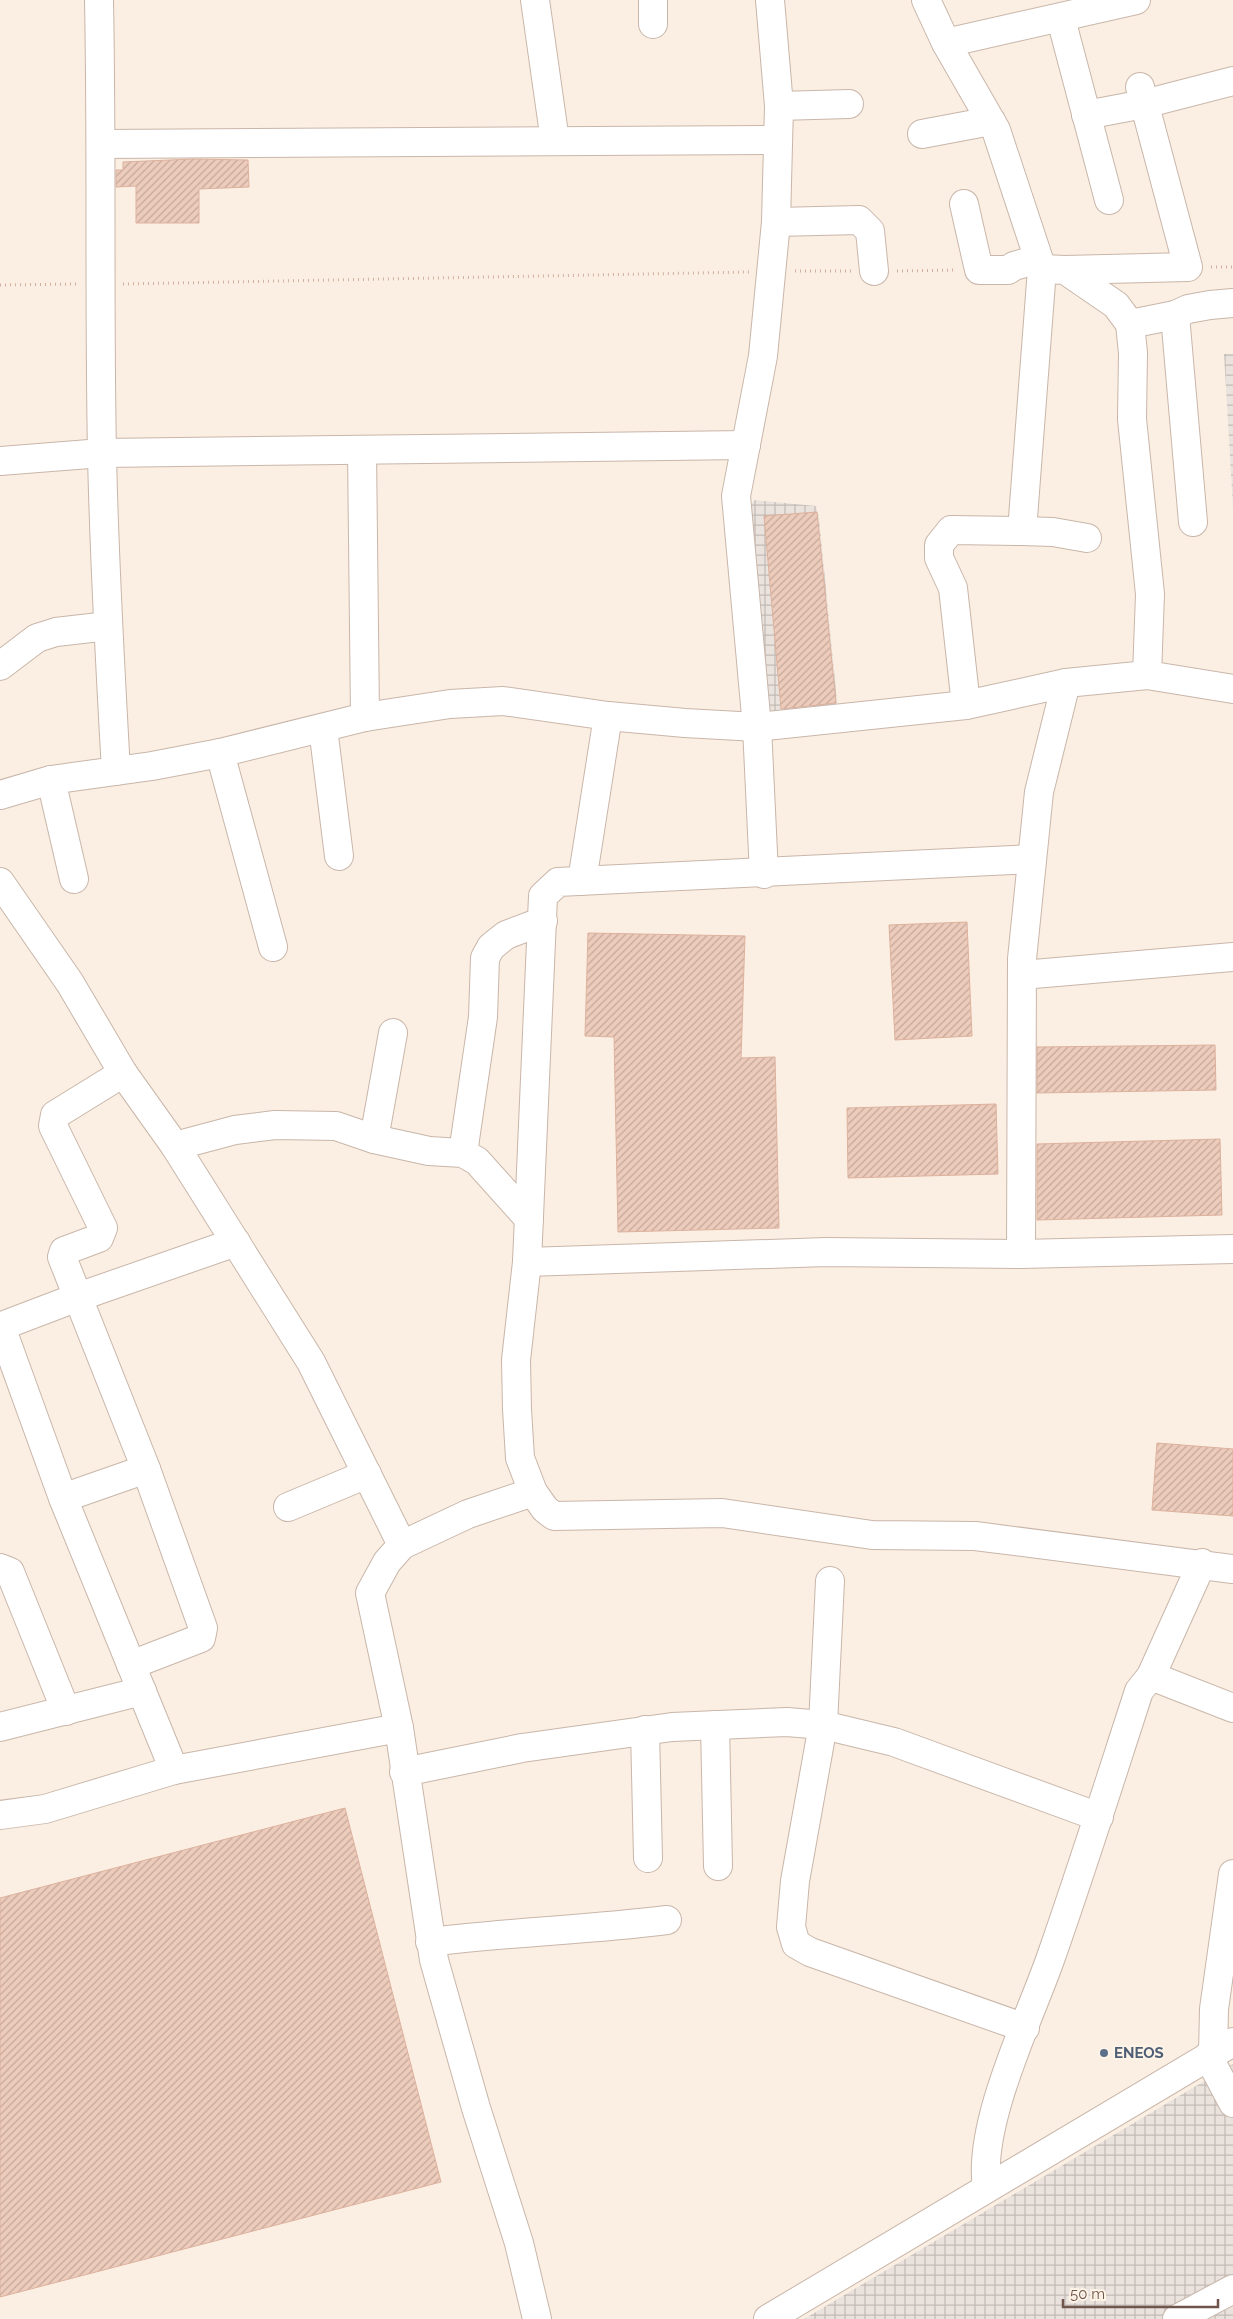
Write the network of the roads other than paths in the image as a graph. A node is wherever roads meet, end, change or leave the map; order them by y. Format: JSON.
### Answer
{"nodes":[{"id":1,"x":99,"y":0,"type":"edge"},
{"id":2,"x":535,"y":0,"type":"edge"},
{"id":3,"x":770,"y":0,"type":"edge"},
{"id":4,"x":926,"y":0,"type":"edge"},
{"id":5,"x":1136,"y":0,"type":"edge"},
{"id":6,"x":1061,"y":19,"type":"junction"},
{"id":7,"x":946,"y":43,"type":"junction"},
{"id":8,"x":1233,"y":81,"type":"edge"},
{"id":9,"x":1142,"y":96,"type":"junction"},
{"id":10,"x":849,"y":104,"type":"dead end"},
{"id":11,"x":779,"y":106,"type":"junction"},
{"id":12,"x":1086,"y":115,"type":"junction"},
{"id":13,"x":991,"y":120,"type":"junction"},
{"id":14,"x":922,"y":134,"type":"dead end"},
{"id":15,"x":778,"y":140,"type":"junction"},
{"id":16,"x":554,"y":141,"type":"junction"},
{"id":17,"x":102,"y":144,"type":"junction"},
{"id":18,"x":1109,"y":200,"type":"dead end"},
{"id":19,"x":964,"y":204,"type":"dead end"},
{"id":20,"x":776,"y":222,"type":"junction"},
{"id":21,"x":1048,"y":266,"type":"junction"},
{"id":22,"x":874,"y":271,"type":"dead end"},
{"id":23,"x":1233,"y":303,"type":"edge"},
{"id":24,"x":1175,"y":316,"type":"junction"},
{"id":25,"x":1130,"y":324,"type":"junction"},
{"id":26,"x":746,"y":445,"type":"junction"},
{"id":27,"x":362,"y":450,"type":"junction"},
{"id":28,"x":102,"y":453,"type":"junction"},
{"id":29,"x":0,"y":461,"type":"edge"},
{"id":30,"x":1194,"y":522,"type":"dead end"},
{"id":31,"x":1022,"y":530,"type":"junction"},
{"id":32,"x":1087,"y":538,"type":"dead end"},
{"id":33,"x":108,"y":626,"type":"junction"},
{"id":34,"x":0,"y":666,"type":"edge"},
{"id":35,"x":1146,"y":674,"type":"junction"},
{"id":36,"x":1066,"y":683,"type":"junction"},
{"id":37,"x":1233,"y":689,"type":"edge"},
{"id":38,"x":966,"y":705,"type":"junction"},
{"id":39,"x":608,"y":716,"type":"junction"},
{"id":40,"x":365,"y":718,"type":"junction"},
{"id":41,"x":757,"y":727,"type":"junction"},
{"id":42,"x":323,"y":728,"type":"junction"},
{"id":43,"x":220,"y":753,"type":"junction"},
{"id":44,"x":116,"y":771,"type":"junction"},
{"id":45,"x":51,"y":780,"type":"junction"},
{"id":46,"x":0,"y":795,"type":"edge"},
{"id":47,"x":331,"y":847,"type":"dead end"},
{"id":48,"x":1032,"y":859,"type":"junction"},
{"id":49,"x":764,"y":874,"type":"junction"},
{"id":50,"x":74,"y":878,"type":"dead end"},
{"id":51,"x":582,"y":880,"type":"junction"},
{"id":52,"x":0,"y":882,"type":"edge"},
{"id":53,"x":543,"y":921,"type":"junction"},
{"id":54,"x":273,"y":946,"type":"dead end"},
{"id":55,"x":1233,"y":956,"type":"edge"},
{"id":56,"x":1022,"y":975,"type":"junction"},
{"id":57,"x":393,"y":1033,"type":"dead end"},
{"id":58,"x":123,"y":1074,"type":"junction"},
{"id":59,"x":374,"y":1139,"type":"junction"},
{"id":60,"x":175,"y":1146,"type":"junction"},
{"id":61,"x":463,"y":1154,"type":"junction"},
{"id":62,"x":529,"y":1219,"type":"junction"},
{"id":63,"x":236,"y":1242,"type":"junction"},
{"id":64,"x":1233,"y":1249,"type":"edge"},
{"id":65,"x":1021,"y":1254,"type":"junction"},
{"id":66,"x":527,"y":1262,"type":"junction"},
{"id":67,"x":78,"y":1296,"type":"junction"},
{"id":68,"x":146,"y":1469,"type":"junction"},
{"id":69,"x":366,"y":1474,"type":"junction"},
{"id":70,"x":534,"y":1492,"type":"junction"},
{"id":71,"x":63,"y":1498,"type":"junction"},
{"id":72,"x":288,"y":1507,"type":"dead end"},
{"id":73,"x":402,"y":1545,"type":"junction"},
{"id":74,"x":1202,"y":1564,"type":"junction"},
{"id":75,"x":0,"y":1568,"type":"edge"},
{"id":76,"x":1233,"y":1569,"type":"edge"},
{"id":77,"x":830,"y":1581,"type":"dead end"},
{"id":78,"x":131,"y":1665,"type":"junction"},
{"id":79,"x":1151,"y":1676,"type":"junction"},
{"id":80,"x":142,"y":1691,"type":"junction"},
{"id":81,"x":1233,"y":1708,"type":"edge"},
{"id":82,"x":66,"y":1711,"type":"junction"},
{"id":83,"x":715,"y":1725,"type":"junction"},
{"id":84,"x":823,"y":1725,"type":"junction"},
{"id":85,"x":0,"y":1727,"type":"edge"},
{"id":86,"x":399,"y":1728,"type":"junction"},
{"id":87,"x":645,"y":1730,"type":"junction"},
{"id":88,"x":174,"y":1770,"type":"junction"},
{"id":89,"x":404,"y":1772,"type":"junction"},
{"id":90,"x":0,"y":1815,"type":"edge"},
{"id":91,"x":1099,"y":1817,"type":"junction"},
{"id":92,"x":648,"y":1858,"type":"dead end"},
{"id":93,"x":718,"y":1866,"type":"dead end"},
{"id":94,"x":1233,"y":1874,"type":"edge"},
{"id":95,"x":668,"y":1920,"type":"dead end"},
{"id":96,"x":430,"y":1942,"type":"junction"},
{"id":97,"x":1025,"y":2028,"type":"junction"},
{"id":98,"x":1218,"y":2050,"type":"edge"},
{"id":99,"x":1233,"y":2103,"type":"edge"},
{"id":100,"x":987,"y":2188,"type":"junction"},
{"id":101,"x":1233,"y":2289,"type":"edge"},
{"id":102,"x":537,"y":2319,"type":"edge"},
{"id":103,"x":768,"y":2319,"type":"edge"},
{"id":104,"x":1177,"y":2319,"type":"edge"}],
"edges":[{"from":1,"to":17,"type":"street"},
{"from":2,"to":16,"type":"street"},
{"from":3,"to":11,"type":"street"},
{"from":4,"to":7,"type":"street"},
{"from":5,"to":6,"type":"street"},
{"from":6,"to":7,"type":"street"},
{"from":6,"to":12,"type":"street"},
{"from":7,"to":13,"type":"street"},
{"from":8,"to":9,"type":"street"},
{"from":9,"to":12,"type":"street"},
{"from":9,"to":21,"type":"street"},
{"from":10,"to":11,"type":"street"},
{"from":11,"to":15,"type":"street"},
{"from":12,"to":18,"type":"street"},
{"from":13,"to":14,"type":"street"},
{"from":13,"to":21,"type":"street"},
{"from":15,"to":16,"type":"street"},
{"from":15,"to":20,"type":"street"},
{"from":16,"to":17,"type":"street"},
{"from":17,"to":28,"type":"street"},
{"from":19,"to":21,"type":"street"},
{"from":20,"to":22,"type":"street"},
{"from":20,"to":26,"type":"street"},
{"from":21,"to":25,"type":"street"},
{"from":21,"to":31,"type":"street"},
{"from":23,"to":24,"type":"street"},
{"from":24,"to":25,"type":"street"},
{"from":24,"to":30,"type":"street"},
{"from":25,"to":35,"type":"street"},
{"from":26,"to":27,"type":"street"},
{"from":26,"to":41,"type":"street"},
{"from":27,"to":28,"type":"street"},
{"from":27,"to":40,"type":"street"},
{"from":28,"to":29,"type":"street"},
{"from":28,"to":33,"type":"street"},
{"from":31,"to":32,"type":"street"},
{"from":31,"to":38,"type":"street"},
{"from":33,"to":34,"type":"street"},
{"from":33,"to":44,"type":"street"},
{"from":35,"to":36,"type":"street"},
{"from":35,"to":37,"type":"street"},
{"from":36,"to":38,"type":"street"},
{"from":36,"to":48,"type":"street"},
{"from":38,"to":41,"type":"street"},
{"from":39,"to":40,"type":"street"},
{"from":39,"to":41,"type":"street"},
{"from":39,"to":51,"type":"street"},
{"from":40,"to":42,"type":"street"},
{"from":41,"to":49,"type":"street"},
{"from":42,"to":43,"type":"street"},
{"from":42,"to":47,"type":"street"},
{"from":43,"to":44,"type":"street"},
{"from":43,"to":54,"type":"street"},
{"from":44,"to":45,"type":"street"},
{"from":45,"to":46,"type":"street"},
{"from":45,"to":50,"type":"street"},
{"from":48,"to":49,"type":"street"},
{"from":48,"to":56,"type":"street"},
{"from":49,"to":51,"type":"street"},
{"from":51,"to":53,"type":"street"},
{"from":52,"to":58,"type":"street"},
{"from":53,"to":61,"type":"street"},
{"from":53,"to":62,"type":"street"},
{"from":55,"to":56,"type":"street"},
{"from":56,"to":65,"type":"street"},
{"from":57,"to":59,"type":"street"},
{"from":58,"to":60,"type":"street"},
{"from":58,"to":67,"type":"street"},
{"from":59,"to":60,"type":"street"},
{"from":59,"to":61,"type":"street"},
{"from":60,"to":63,"type":"street"},
{"from":61,"to":62,"type":"street"},
{"from":62,"to":66,"type":"street"},
{"from":63,"to":67,"type":"street"},
{"from":63,"to":69,"type":"street"},
{"from":64,"to":65,"type":"street"},
{"from":65,"to":66,"type":"street"},
{"from":66,"to":70,"type":"street"},
{"from":67,"to":68,"type":"street"},
{"from":67,"to":71,"type":"street"},
{"from":68,"to":71,"type":"street"},
{"from":68,"to":78,"type":"street"},
{"from":69,"to":72,"type":"street"},
{"from":69,"to":73,"type":"street"},
{"from":70,"to":73,"type":"street"},
{"from":70,"to":74,"type":"street"},
{"from":71,"to":78,"type":"street"},
{"from":73,"to":86,"type":"street"},
{"from":74,"to":76,"type":"street"},
{"from":74,"to":79,"type":"street"},
{"from":75,"to":82,"type":"street"},
{"from":77,"to":84,"type":"street"},
{"from":78,"to":80,"type":"street"},
{"from":79,"to":81,"type":"street"},
{"from":79,"to":91,"type":"street"},
{"from":80,"to":82,"type":"street"},
{"from":80,"to":88,"type":"street"},
{"from":82,"to":85,"type":"street"},
{"from":83,"to":84,"type":"street"},
{"from":83,"to":87,"type":"street"},
{"from":83,"to":93,"type":"street"},
{"from":84,"to":91,"type":"street"},
{"from":84,"to":97,"type":"street"},
{"from":86,"to":88,"type":"street"},
{"from":86,"to":89,"type":"street"},
{"from":87,"to":89,"type":"street"},
{"from":87,"to":92,"type":"street"},
{"from":88,"to":90,"type":"street"},
{"from":89,"to":96,"type":"street"},
{"from":91,"to":97,"type":"street"},
{"from":94,"to":98,"type":"street"},
{"from":95,"to":96,"type":"street"},
{"from":96,"to":102,"type":"street"},
{"from":97,"to":100,"type":"street"},
{"from":98,"to":99,"type":"street"},
{"from":98,"to":100,"type":"street"},
{"from":100,"to":103,"type":"street"},
{"from":101,"to":104,"type":"street"}]}
